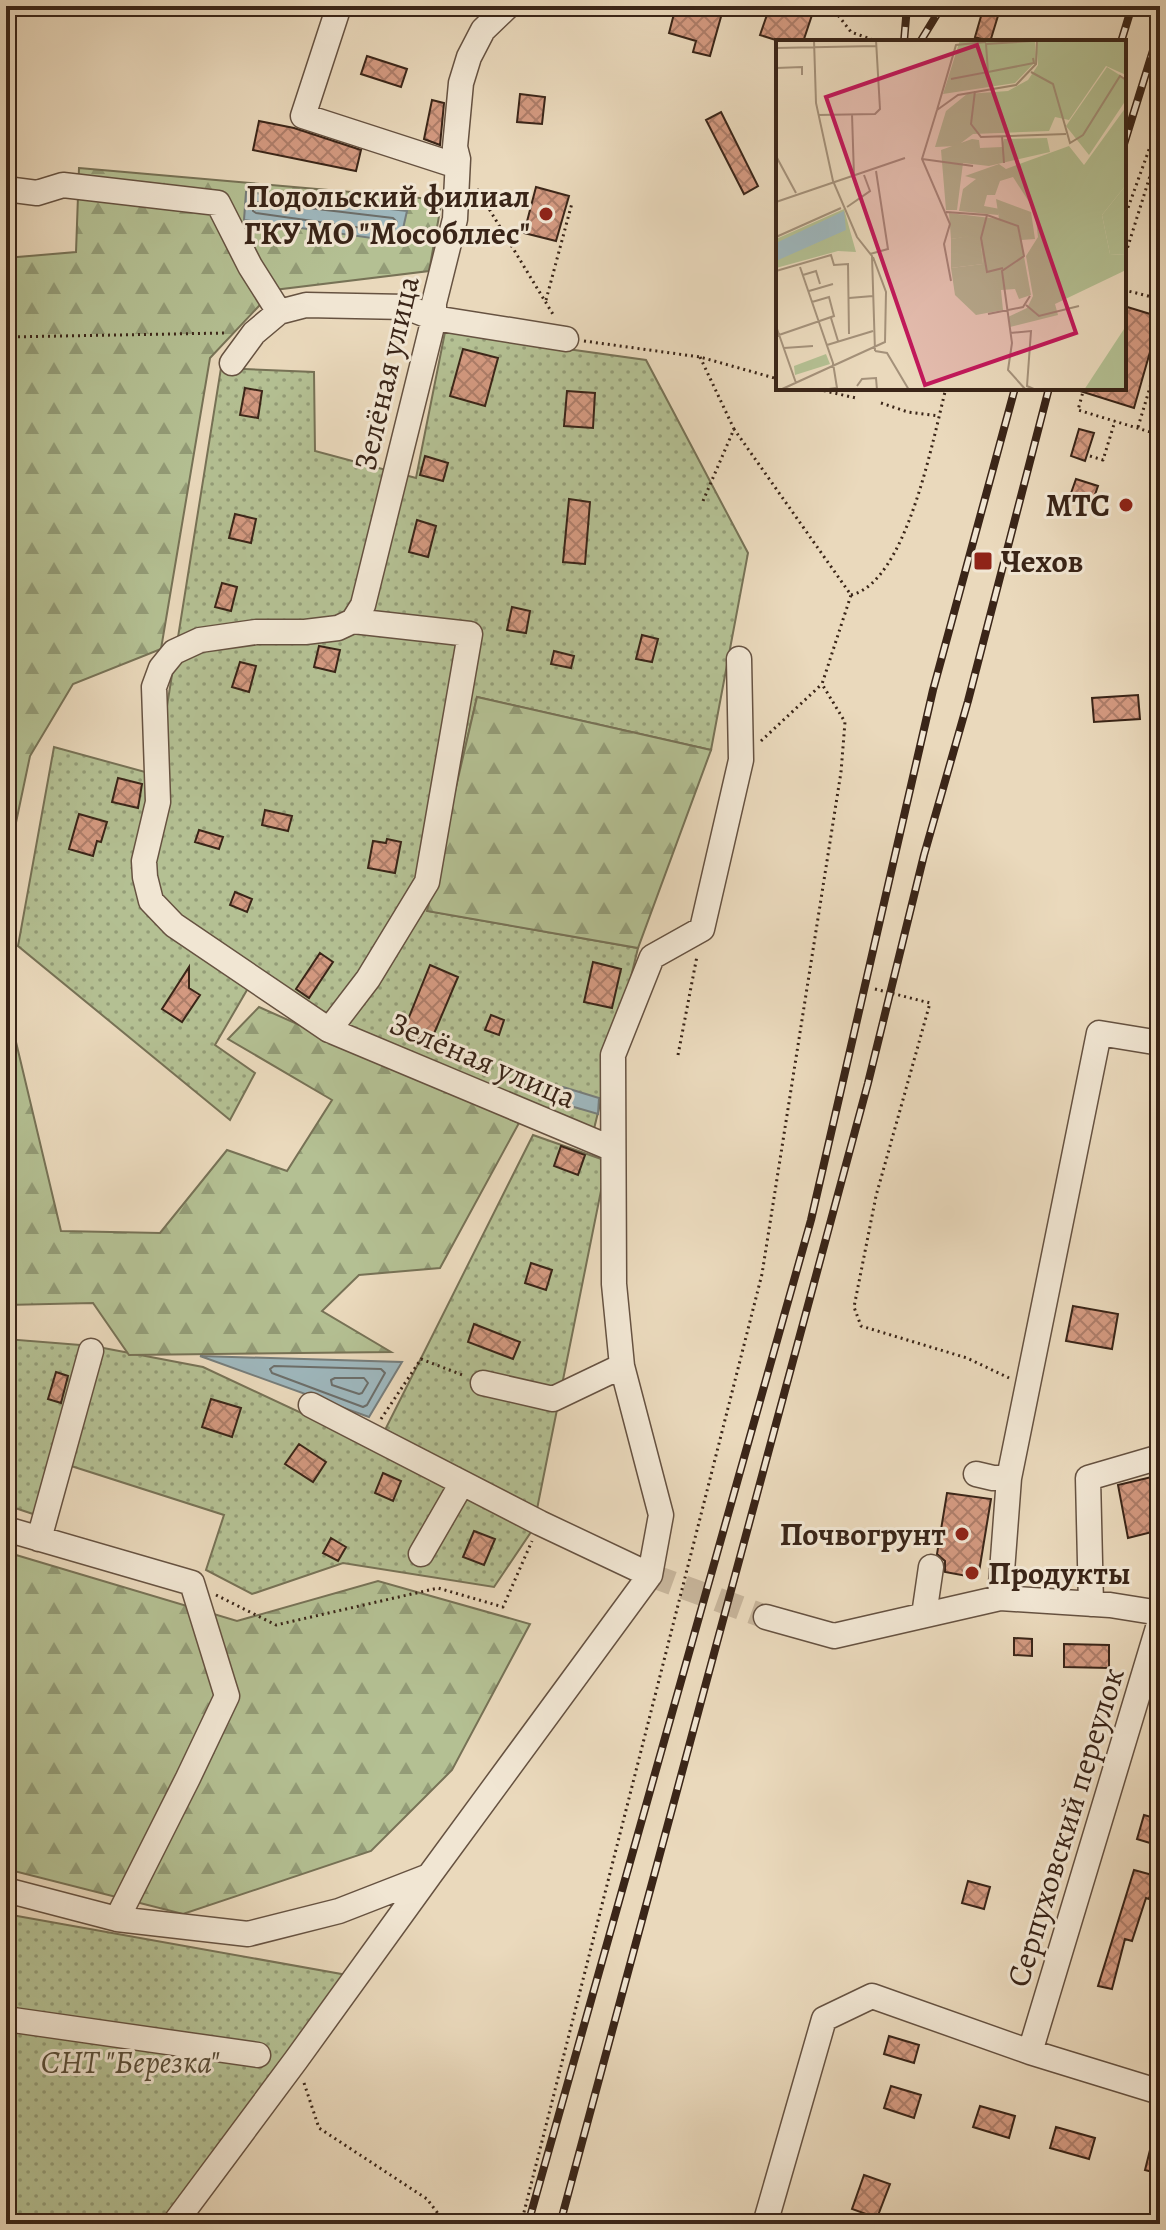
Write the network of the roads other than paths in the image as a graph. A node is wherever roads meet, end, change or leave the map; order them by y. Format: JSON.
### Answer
{"nodes":[{"id":1,"x":339,"y":6,"type":"edge"},
{"id":2,"x":508,"y":6,"type":"edge"},
{"id":3,"x":458,"y":159,"type":"junction"},
{"id":4,"x":6,"y":189,"type":"edge"},
{"id":5,"x":279,"y":312,"type":"junction"},
{"id":6,"x":434,"y":318,"type":"junction"},
{"id":7,"x":566,"y":339,"type":"road end"},
{"id":8,"x":232,"y":363,"type":"dead end"},
{"id":9,"x":353,"y":621,"type":"junction"},
{"id":10,"x":739,"y":659,"type":"dead end"},
{"id":11,"x":329,"y":1030,"type":"junction"},
{"id":12,"x":1160,"y":1043,"type":"edge"},
{"id":13,"x":613,"y":1149,"type":"junction"},
{"id":14,"x":91,"y":1351,"type":"dead end"},
{"id":15,"x":622,"y":1366,"type":"junction"},
{"id":16,"x":483,"y":1383,"type":"road end"},
{"id":17,"x":311,"y":1405,"type":"dead end"},
{"id":18,"x":1160,"y":1457,"type":"edge"},
{"id":19,"x":976,"y":1474,"type":"dead end"},
{"id":20,"x":1009,"y":1478,"type":"junction"},
{"id":21,"x":462,"y":1483,"type":"junction"},
{"id":22,"x":6,"y":1529,"type":"edge"},
{"id":23,"x":39,"y":1539,"type":"junction"},
{"id":24,"x":421,"y":1554,"type":"dead end"},
{"id":25,"x":931,"y":1567,"type":"dead end"},
{"id":26,"x":650,"y":1575,"type":"junction"},
{"id":27,"x":1000,"y":1598,"type":"junction"},
{"id":28,"x":1091,"y":1604,"type":"junction"},
{"id":29,"x":1160,"y":1613,"type":"edge"},
{"id":30,"x":924,"y":1615,"type":"junction"},
{"id":31,"x":766,"y":1617,"type":"tunnel mouth"},
{"id":32,"x":1160,"y":1621,"type":"edge"},
{"id":33,"x":429,"y":1876,"type":"junction"},
{"id":34,"x":6,"y":1890,"type":"edge"},
{"id":35,"x":117,"y":1919,"type":"junction"},
{"id":36,"x":6,"y":2019,"type":"edge"},
{"id":37,"x":1030,"y":2052,"type":"junction"},
{"id":38,"x":258,"y":2055,"type":"dead end"},
{"id":39,"x":1160,"y":2092,"type":"edge"},
{"id":40,"x":174,"y":2224,"type":"edge"},
{"id":41,"x":765,"y":2224,"type":"edge"}],
"edges":[{"from":1,"to":3,"type":"street"},
{"from":2,"to":3,"type":"street","name":"Зелёная улица"},
{"from":3,"to":6,"type":"street","name":"Зелёная улица"},
{"from":4,"to":5,"type":"street"},
{"from":5,"to":6,"type":"street"},
{"from":5,"to":8,"type":"street"},
{"from":6,"to":7,"type":"street"},
{"from":6,"to":9,"type":"street","name":"Зелёная улица"},
{"from":9,"to":11,"type":"street","name":"Зелёная улица"},
{"from":9,"to":11,"type":"street","name":"Зелёная улица"},
{"from":10,"to":13,"type":"street"},
{"from":11,"to":13,"type":"street","name":"Зелёная улица"},
{"from":12,"to":20,"type":"street"},
{"from":13,"to":15,"type":"street"},
{"from":14,"to":23,"type":"street"},
{"from":15,"to":16,"type":"street"},
{"from":15,"to":26,"type":"street"},
{"from":17,"to":21,"type":"street"},
{"from":18,"to":28,"type":"street"},
{"from":19,"to":20,"type":"street"},
{"from":20,"to":27,"type":"street"},
{"from":21,"to":24,"type":"street"},
{"from":21,"to":26,"type":"street"},
{"from":22,"to":23,"type":"street"},
{"from":23,"to":35,"type":"street"},
{"from":25,"to":30,"type":"street"},
{"from":26,"to":33,"type":"street"},
{"from":27,"to":28,"type":"street"},
{"from":27,"to":30,"type":"street"},
{"from":28,"to":29,"type":"street"},
{"from":30,"to":31,"type":"street"},
{"from":32,"to":37,"type":"street","name":"Серпуховский переулок"},
{"from":33,"to":35,"type":"street"},
{"from":33,"to":40,"type":"street"},
{"from":34,"to":35,"type":"street"},
{"from":36,"to":38,"type":"street"},
{"from":37,"to":39,"type":"street"},
{"from":37,"to":41,"type":"street"}]}
